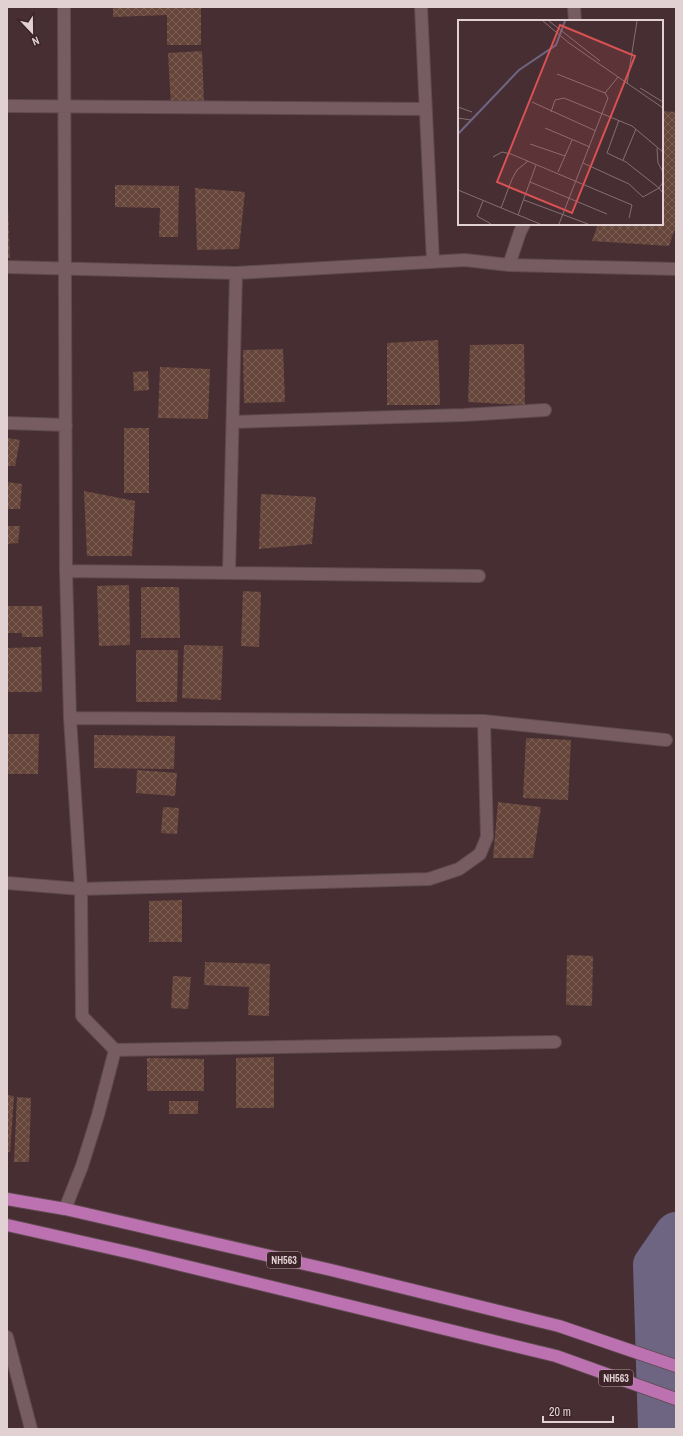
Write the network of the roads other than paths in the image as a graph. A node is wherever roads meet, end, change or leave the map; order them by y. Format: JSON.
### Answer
{"nodes":[{"id":1,"x":64,"y":7,"type":"edge"},
{"id":2,"x":421,"y":7,"type":"edge"},
{"id":3,"x":574,"y":7,"type":"edge"},
{"id":4,"x":575,"y":20,"type":"edge"},
{"id":5,"x":7,"y":106,"type":"edge"},
{"id":6,"x":64,"y":107,"type":"junction"},
{"id":7,"x":426,"y":109,"type":"junction"},
{"id":8,"x":524,"y":225,"type":"edge"},
{"id":9,"x":433,"y":262,"type":"junction"},
{"id":10,"x":509,"y":265,"type":"junction"},
{"id":11,"x":7,"y":267,"type":"edge"},
{"id":12,"x":65,"y":268,"type":"junction"},
{"id":13,"x":676,"y":269,"type":"edge"},
{"id":14,"x":236,"y":273,"type":"junction"},
{"id":15,"x":545,"y":410,"type":"dead end"},
{"id":16,"x":233,"y":422,"type":"junction"},
{"id":17,"x":7,"y":423,"type":"edge"},
{"id":18,"x":66,"y":425,"type":"junction"},
{"id":19,"x":66,"y":571,"type":"junction"},
{"id":20,"x":229,"y":573,"type":"junction"},
{"id":21,"x":480,"y":576,"type":"dead end"},
{"id":22,"x":70,"y":718,"type":"junction"},
{"id":23,"x":484,"y":721,"type":"junction"},
{"id":24,"x":666,"y":740,"type":"dead end"},
{"id":25,"x":7,"y":883,"type":"edge"},
{"id":26,"x":81,"y":889,"type":"junction"},
{"id":27,"x":555,"y":1042,"type":"dead end"},
{"id":28,"x":115,"y":1050,"type":"junction"},
{"id":29,"x":7,"y":1199,"type":"edge"},
{"id":30,"x":65,"y":1209,"type":"junction"},
{"id":31,"x":7,"y":1225,"type":"edge"},
{"id":32,"x":7,"y":1337,"type":"edge"},
{"id":33,"x":676,"y":1366,"type":"edge"},
{"id":34,"x":676,"y":1399,"type":"edge"},
{"id":35,"x":31,"y":1429,"type":"edge"}],
"edges":[{"from":1,"to":6,"type":"street"},
{"from":2,"to":7,"type":"street"},
{"from":3,"to":4,"type":"street"},
{"from":5,"to":6,"type":"street"},
{"from":6,"to":7,"type":"street"},
{"from":6,"to":12,"type":"street"},
{"from":7,"to":9,"type":"street"},
{"from":8,"to":10,"type":"street"},
{"from":9,"to":10,"type":"street"},
{"from":9,"to":14,"type":"street"},
{"from":10,"to":13,"type":"street"},
{"from":11,"to":12,"type":"street"},
{"from":12,"to":14,"type":"street"},
{"from":12,"to":18,"type":"street"},
{"from":14,"to":16,"type":"street"},
{"from":15,"to":16,"type":"street"},
{"from":16,"to":20,"type":"street"},
{"from":17,"to":18,"type":"street"},
{"from":18,"to":19,"type":"street"},
{"from":19,"to":20,"type":"street"},
{"from":19,"to":22,"type":"street"},
{"from":20,"to":21,"type":"street"},
{"from":22,"to":23,"type":"street"},
{"from":22,"to":26,"type":"street"},
{"from":23,"to":24,"type":"street"},
{"from":23,"to":26,"type":"street"},
{"from":25,"to":26,"type":"street"},
{"from":26,"to":28,"type":"street"},
{"from":27,"to":28,"type":"street"},
{"from":28,"to":30,"type":"street"},
{"from":29,"to":30,"type":"highway","number":"NH563"},
{"from":30,"to":33,"type":"highway","number":"NH563"},
{"from":31,"to":34,"type":"highway","number":"NH563"},
{"from":32,"to":35,"type":"street"}]}
